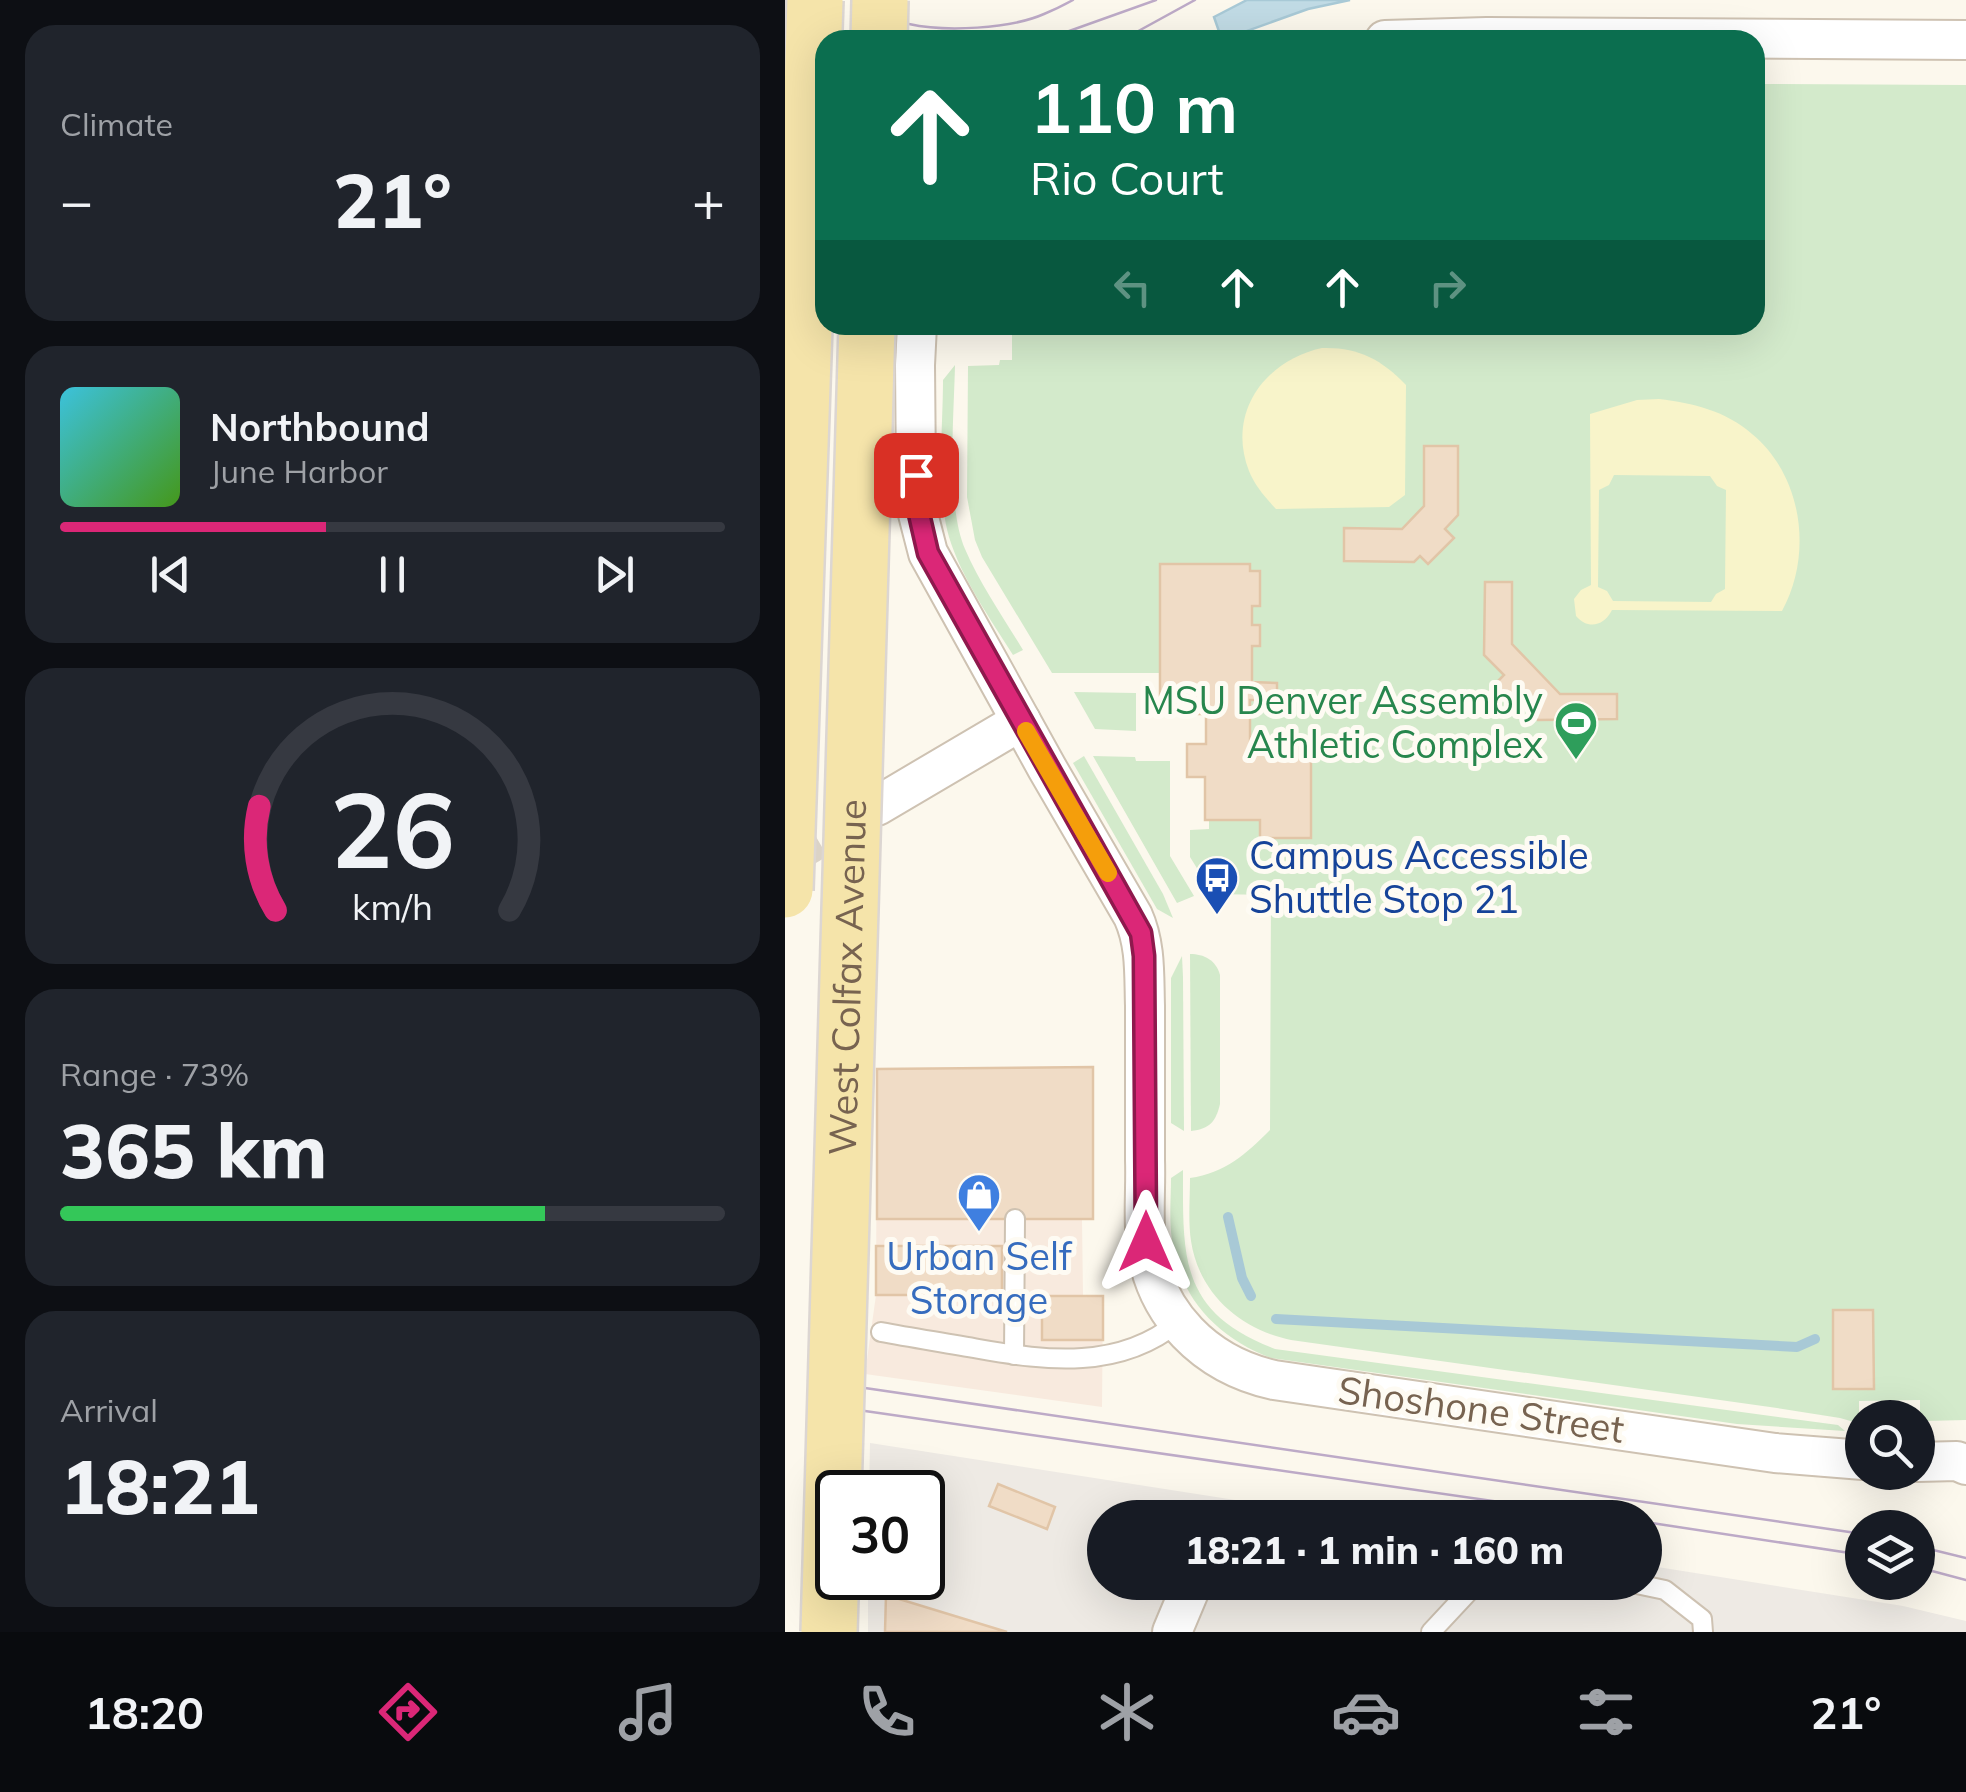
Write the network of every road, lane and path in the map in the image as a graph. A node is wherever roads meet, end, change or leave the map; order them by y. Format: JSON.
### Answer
{"nodes":[{"id":1,"x":815,"y":0,"type":"edge"},
{"id":2,"x":880,"y":0,"type":"edge"},
{"id":3,"x":879,"y":30,"type":"edge"},
{"id":4,"x":1765,"y":39,"type":"edge"},
{"id":5,"x":1966,"y":40,"type":"edge"},
{"id":6,"x":867,"y":335,"type":"edge"},
{"id":7,"x":916,"y":335,"type":"edge"},
{"id":8,"x":1021,"y":721,"type":"junction"},
{"id":9,"x":877,"y":806,"type":"tunnel mouth"},
{"id":10,"x":785,"y":890,"type":"edge"},
{"id":11,"x":1015,"y":1219,"type":"dead end"},
{"id":12,"x":1178,"y":1322,"type":"junction"},
{"id":13,"x":881,"y":1332,"type":"dead end"},
{"id":14,"x":1014,"y":1355,"type":"junction"},
{"id":15,"x":1845,"y":1459,"type":"edge"},
{"id":16,"x":1963,"y":1461,"type":"edge"},
{"id":17,"x":1935,"y":1462,"type":"edge"},
{"id":18,"x":1662,"y":1589,"type":"edge"},
{"id":19,"x":1185,"y":1600,"type":"edge"},
{"id":20,"x":1461,"y":1600,"type":"edge"},
{"id":21,"x":829,"y":1632,"type":"edge"},
{"id":22,"x":1171,"y":1632,"type":"edge"},
{"id":23,"x":1431,"y":1632,"type":"edge"},
{"id":24,"x":1703,"y":1632,"type":"edge"}],
"edges":[{"from":1,"to":10,"type":"main road","name":"West Colfax Avenue","bridge":true},
{"from":2,"to":3,"type":"main road","bridge":true},
{"from":4,"to":5,"type":"street"},
{"from":6,"to":21,"type":"main road","name":"West Colfax Avenue","bridge":true},
{"from":7,"to":8,"type":"street"},
{"from":8,"to":9,"type":"street"},
{"from":8,"to":12,"type":"street","name":"Shoshone Street"},
{"from":11,"to":14,"type":"lane"},
{"from":12,"to":14,"type":"lane"},
{"from":12,"to":15,"type":"street","name":"Shoshone Street"},
{"from":13,"to":14,"type":"lane"},
{"from":16,"to":17,"type":"street"},
{"from":18,"to":24,"type":"lane"},
{"from":19,"to":22,"type":"street"},
{"from":20,"to":23,"type":"lane"}]}
